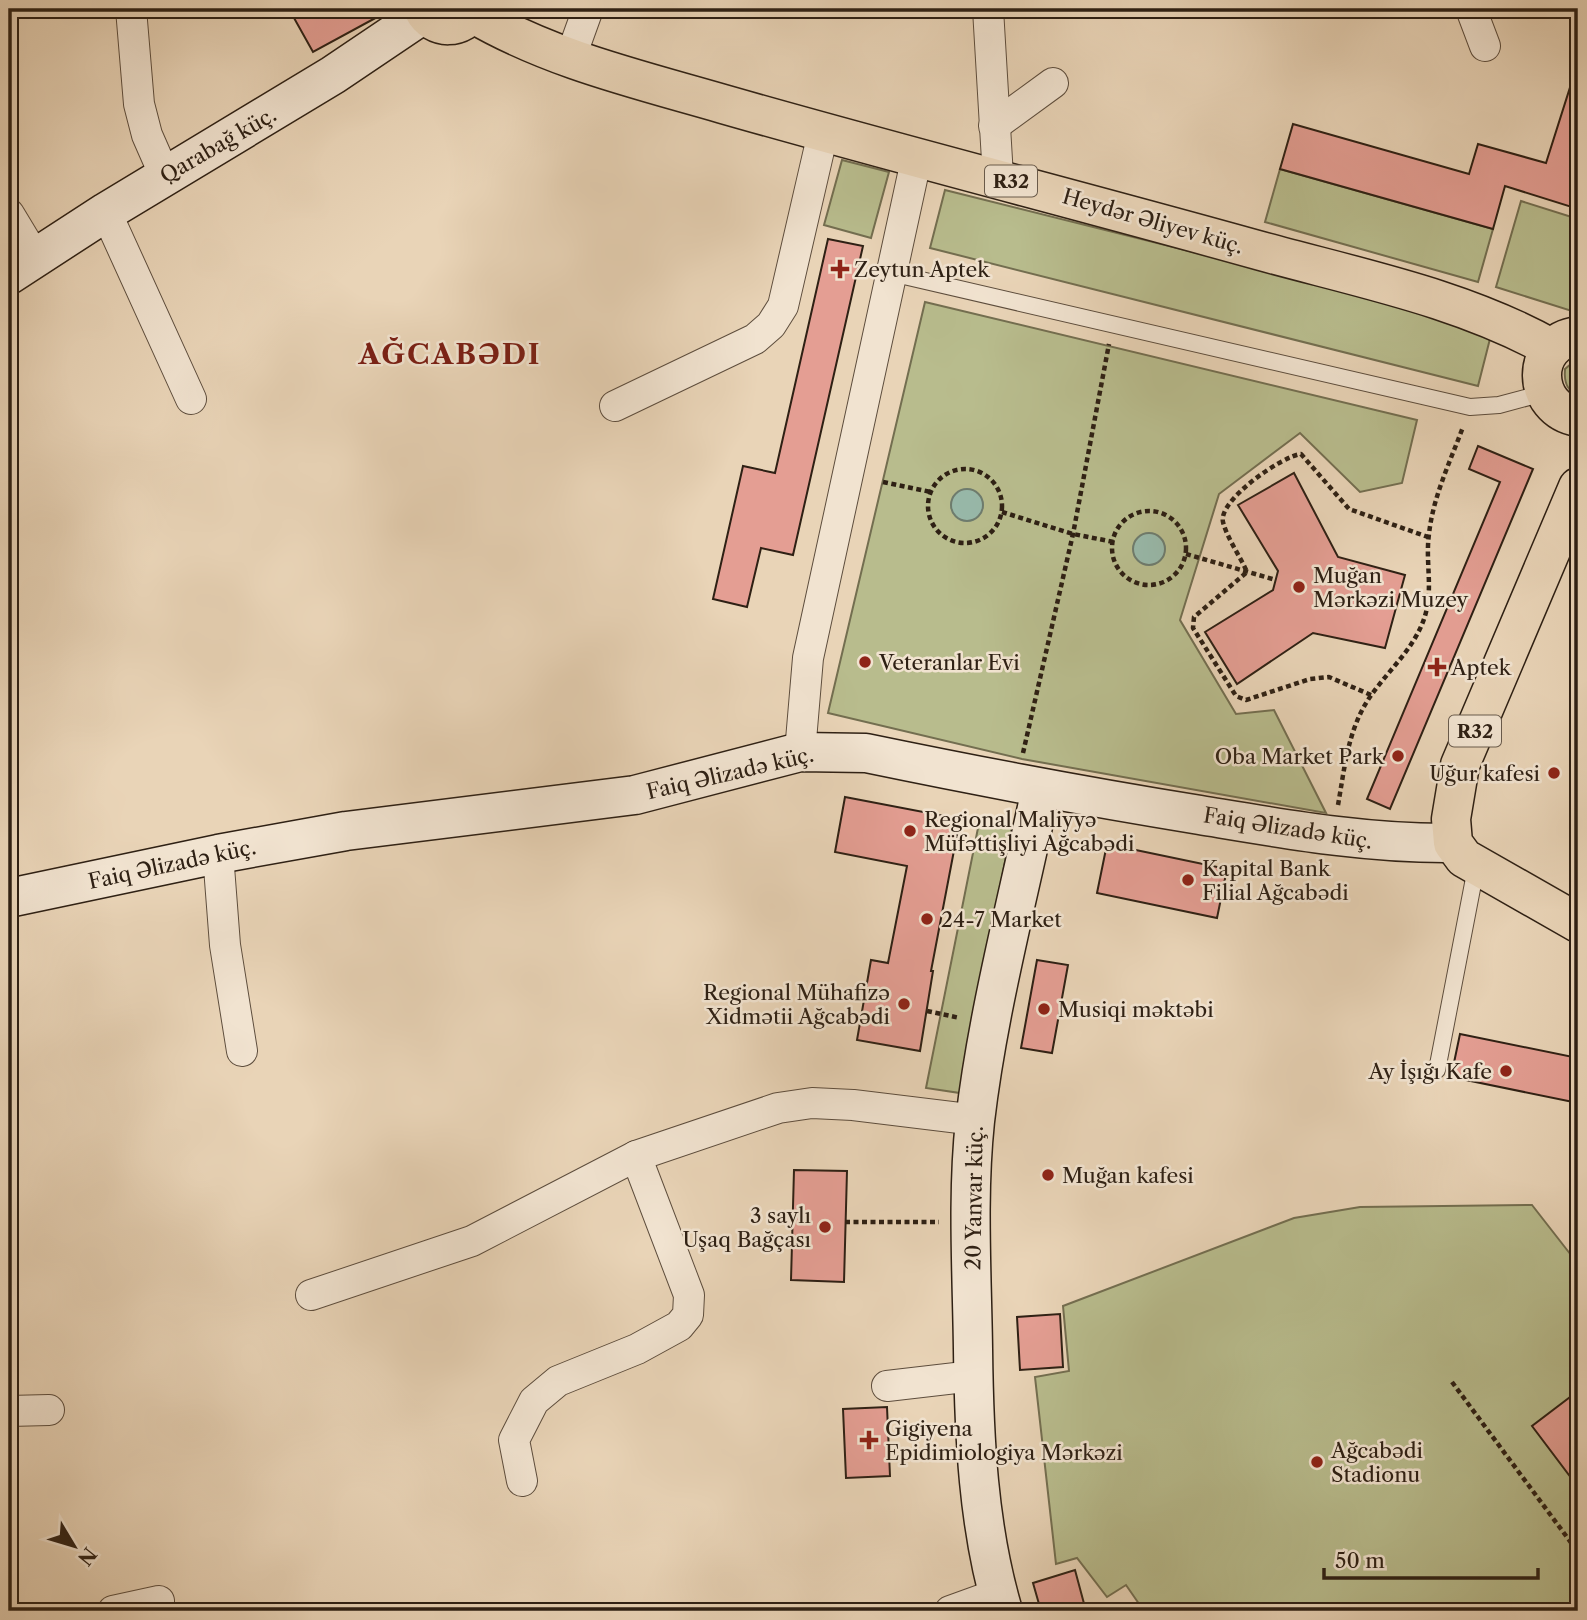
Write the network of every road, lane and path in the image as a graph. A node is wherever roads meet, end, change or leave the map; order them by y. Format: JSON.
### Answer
{"nodes":[{"id":1,"x":131,"y":9,"type":"edge"},
{"id":2,"x":588,"y":9,"type":"edge"},
{"id":3,"x":988,"y":9,"type":"edge"},
{"id":4,"x":1471,"y":9,"type":"edge"},
{"id":5,"x":424,"y":11,"type":"edge"},
{"id":6,"x":473,"y":11,"type":"edge"},
{"id":7,"x":1485,"y":46,"type":"dead end"},
{"id":8,"x":570,"y":59,"type":"junction"},
{"id":9,"x":1053,"y":83,"type":"dead end"},
{"id":10,"x":994,"y":126,"type":"junction"},
{"id":11,"x":823,"y":133,"type":"junction"},
{"id":12,"x":917,"y":156,"type":"junction"},
{"id":13,"x":165,"y":176,"type":"junction"},
{"id":14,"x":998,"y":177,"type":"junction"},
{"id":15,"x":106,"y":212,"type":"junction"},
{"id":16,"x":9,"y":214,"type":"edge"},
{"id":17,"x":22,"y":266,"type":"edge"},
{"id":18,"x":891,"y":273,"type":"junction"},
{"id":19,"x":1113,"y":322,"type":"junction"},
{"id":20,"x":1565,"y":342,"type":"edge"},
{"id":21,"x":1544,"y":393,"type":"junction"},
{"id":22,"x":191,"y":399,"type":"dead end"},
{"id":23,"x":615,"y":406,"type":"dead end"},
{"id":24,"x":1470,"y":407,"type":"junction"},
{"id":25,"x":1578,"y":416,"type":"edge"},
{"id":26,"x":883,"y":482,"type":"dead end"},
{"id":27,"x":1578,"y":487,"type":"edge"},
{"id":28,"x":931,"y":492,"type":"junction"},
{"id":29,"x":1002,"y":512,"type":"junction"},
{"id":30,"x":1073,"y":534,"type":"junction"},
{"id":31,"x":1428,"y":537,"type":"junction"},
{"id":32,"x":1114,"y":542,"type":"junction"},
{"id":33,"x":1186,"y":554,"type":"junction"},
{"id":34,"x":1247,"y":572,"type":"junction"},
{"id":35,"x":1276,"y":580,"type":"dead end"},
{"id":36,"x":1371,"y":695,"type":"junction"},
{"id":37,"x":800,"y":752,"type":"junction"},
{"id":38,"x":1031,"y":774,"type":"junction"},
{"id":39,"x":1333,"y":837,"type":"junction"},
{"id":40,"x":218,"y":854,"type":"junction"},
{"id":41,"x":1465,"y":855,"type":"junction"},
{"id":42,"x":9,"y":898,"type":"edge"},
{"id":43,"x":1578,"y":923,"type":"edge"},
{"id":44,"x":242,"y":1051,"type":"dead end"},
{"id":45,"x":1437,"y":1070,"type":"dead end"},
{"id":46,"x":975,"y":1120,"type":"junction"},
{"id":47,"x":636,"y":1156,"type":"junction"},
{"id":48,"x":845,"y":1222,"type":"dead end"},
{"id":49,"x":972,"y":1222,"type":"junction"},
{"id":50,"x":311,"y":1295,"type":"dead end"},
{"id":51,"x":973,"y":1376,"type":"junction"},
{"id":52,"x":1452,"y":1382,"type":"dead end"},
{"id":53,"x":887,"y":1386,"type":"dead end"},
{"id":54,"x":9,"y":1410,"type":"edge"},
{"id":55,"x":49,"y":1410,"type":"dead end"},
{"id":56,"x":522,"y":1481,"type":"dead end"},
{"id":57,"x":1578,"y":1552,"type":"edge"},
{"id":58,"x":159,"y":1601,"type":"dead end"},
{"id":59,"x":1000,"y":1602,"type":"edge"},
{"id":60,"x":113,"y":1611,"type":"edge"},
{"id":61,"x":950,"y":1611,"type":"edge"}],
"edges":[{"from":1,"to":13,"type":"street"},
{"from":2,"to":8,"type":"street"},
{"from":3,"to":10,"type":"street"},
{"from":4,"to":7,"type":"street"},
{"from":5,"to":6,"type":"main road"},
{"from":5,"to":13,"type":"street","name":"Qarabağ küç."},
{"from":6,"to":8,"type":"main road","name":"Heydər Əliyev küç.","number":"R32"},
{"from":8,"to":11,"type":"main road","name":"Heydər Əliyev küç.","number":"R32"},
{"from":9,"to":10,"type":"street"},
{"from":10,"to":14,"type":"street"},
{"from":11,"to":12,"type":"main road","name":"Heydər Əliyev küç.","number":"R32"},
{"from":11,"to":23,"type":"street"},
{"from":12,"to":14,"type":"main road","name":"Heydər Əliyev küç.","number":"R32"},
{"from":12,"to":18,"type":"street"},
{"from":13,"to":15,"type":"street","name":"Qarabağ küç."},
{"from":14,"to":20,"type":"main road","name":"Heydər Əliyev küç.","number":"R32"},
{"from":15,"to":17,"type":"street","name":"Qarabağ küç."},
{"from":15,"to":22,"type":"street"},
{"from":16,"to":17,"type":"street"},
{"from":18,"to":19,"type":"lane"},
{"from":18,"to":37,"type":"street"},
{"from":19,"to":24,"type":"lane"},
{"from":19,"to":30,"type":"path"},
{"from":20,"to":21,"type":"main road"},
{"from":21,"to":24,"type":"lane"},
{"from":21,"to":25,"type":"main road"},
{"from":24,"to":31,"type":"path"},
{"from":26,"to":28,"type":"path"},
{"from":27,"to":41,"type":"main road","number":"R32"},
{"from":28,"to":29,"type":"path"},
{"from":28,"to":29,"type":"path"},
{"from":29,"to":30,"type":"path"},
{"from":30,"to":32,"type":"path"},
{"from":30,"to":38,"type":"path"},
{"from":31,"to":34,"type":"path"},
{"from":31,"to":36,"type":"path"},
{"from":32,"to":33,"type":"path"},
{"from":32,"to":33,"type":"path"},
{"from":33,"to":34,"type":"path"},
{"from":34,"to":35,"type":"path"},
{"from":34,"to":36,"type":"path"},
{"from":36,"to":39,"type":"path"},
{"from":37,"to":38,"type":"street","name":"Faiq Əlizadə küç."},
{"from":37,"to":40,"type":"street","name":"Faiq Əlizadə küç."},
{"from":38,"to":39,"type":"street","name":"Faiq Əlizadə küç."},
{"from":38,"to":46,"type":"street","name":"20 Yanvar küç."},
{"from":39,"to":41,"type":"street","name":"Faiq Əlizadə küç."},
{"from":40,"to":42,"type":"street","name":"Faiq Əlizadə küç."},
{"from":40,"to":44,"type":"street"},
{"from":41,"to":43,"type":"main road","name":"Faiq Əlizadə küç."},
{"from":41,"to":45,"type":"lane"},
{"from":46,"to":47,"type":"street"},
{"from":46,"to":49,"type":"street","name":"20 Yanvar küç."},
{"from":47,"to":50,"type":"street"},
{"from":47,"to":56,"type":"street"},
{"from":48,"to":49,"type":"path"},
{"from":49,"to":51,"type":"street","name":"20 Yanvar küç."},
{"from":51,"to":53,"type":"street"},
{"from":51,"to":59,"type":"street","name":"20 Yanvar küç."},
{"from":52,"to":57,"type":"path"},
{"from":54,"to":55,"type":"street"},
{"from":58,"to":60,"type":"street"},
{"from":59,"to":61,"type":"street"}]}
